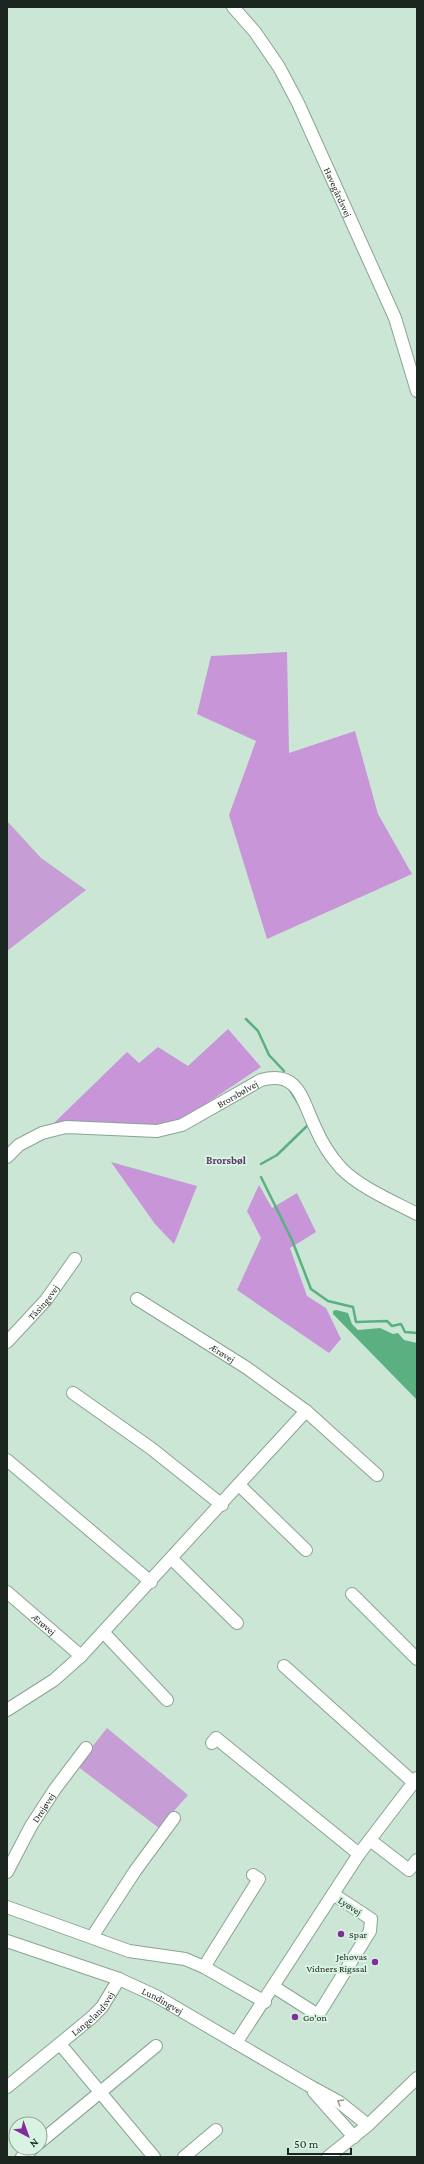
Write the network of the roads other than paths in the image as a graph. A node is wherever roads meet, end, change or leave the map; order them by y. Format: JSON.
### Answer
{"nodes":[{"id":1,"x":233,"y":7,"type":"edge"},
{"id":2,"x":417,"y":391,"type":"edge"},
{"id":3,"x":7,"y":1157,"type":"edge"},
{"id":4,"x":417,"y":1214,"type":"edge"},
{"id":5,"x":75,"y":1259,"type":"dead end"},
{"id":6,"x":137,"y":1299,"type":"dead end"},
{"id":7,"x":7,"y":1342,"type":"edge"},
{"id":8,"x":74,"y":1393,"type":"dead end"},
{"id":9,"x":306,"y":1411,"type":"junction"},
{"id":10,"x":7,"y":1460,"type":"edge"},
{"id":11,"x":377,"y":1475,"type":"dead end"},
{"id":12,"x":239,"y":1485,"type":"junction"},
{"id":13,"x":222,"y":1505,"type":"junction"},
{"id":14,"x":306,"y":1550,"type":"dead end"},
{"id":15,"x":172,"y":1559,"type":"junction"},
{"id":16,"x":151,"y":1582,"type":"junction"},
{"id":17,"x":7,"y":1592,"type":"edge"},
{"id":18,"x":352,"y":1594,"type":"dead end"},
{"id":19,"x":237,"y":1623,"type":"dead end"},
{"id":20,"x":104,"y":1633,"type":"junction"},
{"id":21,"x":81,"y":1656,"type":"junction"},
{"id":22,"x":417,"y":1659,"type":"edge"},
{"id":23,"x":284,"y":1666,"type":"dead end"},
{"id":24,"x":167,"y":1700,"type":"dead end"},
{"id":25,"x":7,"y":1710,"type":"edge"},
{"id":26,"x":212,"y":1743,"type":"dead end"},
{"id":27,"x":86,"y":1748,"type":"dead end"},
{"id":28,"x":415,"y":1780,"type":"edge"},
{"id":29,"x":174,"y":1818,"type":"dead end"},
{"id":30,"x":370,"y":1840,"type":"junction"},
{"id":31,"x":359,"y":1854,"type":"junction"},
{"id":32,"x":417,"y":1860,"type":"edge"},
{"id":33,"x":7,"y":1872,"type":"edge"},
{"id":34,"x":253,"y":1875,"type":"dead end"},
{"id":35,"x":333,"y":1894,"type":"junction"},
{"id":36,"x":7,"y":1907,"type":"edge"},
{"id":37,"x":92,"y":1937,"type":"junction"},
{"id":38,"x":7,"y":1941,"type":"edge"},
{"id":39,"x":204,"y":1967,"type":"junction"},
{"id":40,"x":119,"y":1978,"type":"junction"},
{"id":41,"x":274,"y":1987,"type":"junction"},
{"id":42,"x":264,"y":2002,"type":"junction"},
{"id":43,"x":236,"y":2043,"type":"junction"},
{"id":44,"x":60,"y":2044,"type":"junction"},
{"id":45,"x":156,"y":2046,"type":"dead end"},
{"id":46,"x":417,"y":2078,"type":"edge"},
{"id":47,"x":308,"y":2085,"type":"junction"},
{"id":48,"x":7,"y":2087,"type":"edge"},
{"id":49,"x":100,"y":2092,"type":"junction"},
{"id":50,"x":368,"y":2125,"type":"junction"},
{"id":51,"x":216,"y":2130,"type":"dead end"},
{"id":52,"x":48,"y":2135,"type":"edge"},
{"id":53,"x":354,"y":2137,"type":"junction"},
{"id":54,"x":154,"y":2157,"type":"edge"},
{"id":55,"x":184,"y":2157,"type":"edge"},
{"id":56,"x":328,"y":2157,"type":"edge"}],
"edges":[{"from":1,"to":2,"type":"street","name":"Havegårdsvej"},
{"from":3,"to":4,"type":"street","name":"Brorsbølvej"},
{"from":5,"to":7,"type":"street","name":"Tåsingevej"},
{"from":6,"to":9,"type":"street","name":"Ærøvej"},
{"from":8,"to":13,"type":"street"},
{"from":9,"to":11,"type":"street","name":"Ærøvej"},
{"from":9,"to":12,"type":"street"},
{"from":10,"to":16,"type":"street"},
{"from":12,"to":13,"type":"street"},
{"from":12,"to":14,"type":"street"},
{"from":13,"to":15,"type":"street"},
{"from":15,"to":16,"type":"street"},
{"from":15,"to":19,"type":"street"},
{"from":16,"to":20,"type":"street"},
{"from":17,"to":21,"type":"street","name":"Ærøvej"},
{"from":18,"to":22,"type":"street"},
{"from":20,"to":21,"type":"street"},
{"from":20,"to":24,"type":"street"},
{"from":21,"to":25,"type":"street"},
{"from":23,"to":28,"type":"street","name":"Lyøvej"},
{"from":26,"to":31,"type":"street"},
{"from":27,"to":33,"type":"street","name":"Drejøvej"},
{"from":28,"to":30,"type":"street","name":"Lyøvej"},
{"from":29,"to":37,"type":"street"},
{"from":30,"to":31,"type":"street","name":"Lyøvej"},
{"from":30,"to":32,"type":"street"},
{"from":31,"to":35,"type":"street","name":"Lyøvej"},
{"from":34,"to":39,"type":"street"},
{"from":35,"to":41,"type":"street","name":"Lyøvej"},
{"from":35,"to":41,"type":"street","name":"Lyøvej"},
{"from":36,"to":37,"type":"street"},
{"from":37,"to":39,"type":"street"},
{"from":38,"to":40,"type":"street","name":"Lundingvej"},
{"from":39,"to":42,"type":"street"},
{"from":40,"to":43,"type":"street","name":"Lundingvej"},
{"from":40,"to":44,"type":"street","name":"Langelandsvej"},
{"from":41,"to":42,"type":"street","name":"Lyøvej"},
{"from":42,"to":43,"type":"street","name":"Lyøvej"},
{"from":43,"to":47,"type":"street","name":"Lundingvej"},
{"from":44,"to":48,"type":"street","name":"Langelandsvej"},
{"from":44,"to":49,"type":"street"},
{"from":45,"to":49,"type":"street"},
{"from":46,"to":50,"type":"street"},
{"from":50,"to":47,"type":"street","name":"Lundingvej","one_way":true},
{"from":47,"to":53,"type":"street","name":"Lundingvej"},
{"from":49,"to":52,"type":"street"},
{"from":49,"to":54,"type":"street"},
{"from":50,"to":53,"type":"street"},
{"from":51,"to":55,"type":"street"},
{"from":53,"to":56,"type":"street"}]}
